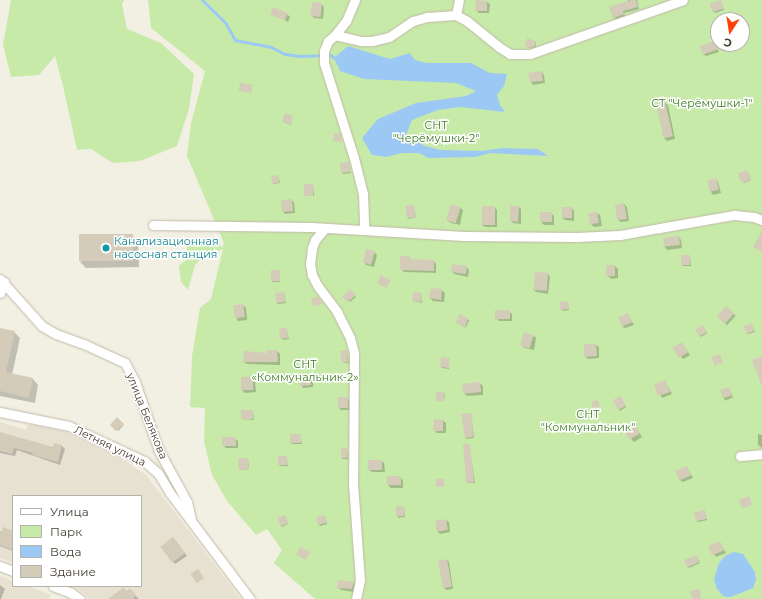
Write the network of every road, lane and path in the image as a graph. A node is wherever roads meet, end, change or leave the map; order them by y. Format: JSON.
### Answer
{"nodes":[{"id":1,"x":355,"y":0,"type":"edge"},
{"id":2,"x":459,"y":0,"type":"edge"},
{"id":3,"x":683,"y":0,"type":"edge"},
{"id":4,"x":456,"y":15,"type":"junction"},
{"id":5,"x":335,"y":35,"type":"junction"},
{"id":6,"x":762,"y":220,"type":"edge"},
{"id":7,"x":153,"y":225,"type":"dead end"},
{"id":8,"x":325,"y":228,"type":"junction"},
{"id":9,"x":364,"y":230,"type":"junction"},
{"id":10,"x":2,"y":280,"type":"edge"},
{"id":11,"x":0,"y":293,"type":"edge"},
{"id":12,"x":0,"y":412,"type":"edge"},
{"id":13,"x":762,"y":454,"type":"edge"},
{"id":14,"x":740,"y":456,"type":"dead end"},
{"id":15,"x":191,"y":522,"type":"junction"},
{"id":16,"x":0,"y":566,"type":"edge"},
{"id":17,"x":12,"y":571,"type":"edge"},
{"id":18,"x":56,"y":587,"type":"edge"},
{"id":19,"x":80,"y":599,"type":"edge"},
{"id":20,"x":250,"y":599,"type":"edge"},
{"id":21,"x":356,"y":599,"type":"edge"}],
"edges":[{"from":1,"to":5,"type":"street"},
{"from":2,"to":4,"type":"street"},
{"from":3,"to":4,"type":"street"},
{"from":4,"to":5,"type":"street"},
{"from":5,"to":9,"type":"street"},
{"from":6,"to":9,"type":"street"},
{"from":7,"to":8,"type":"street"},
{"from":8,"to":9,"type":"street"},
{"from":8,"to":21,"type":"street"},
{"from":10,"to":11,"type":"street"},
{"from":10,"to":15,"type":"street","name":"улица Белякова"},
{"from":12,"to":15,"type":"street","name":"Летняя улица"},
{"from":13,"to":14,"type":"street"},
{"from":15,"to":20,"type":"street","name":"Летняя улица"},
{"from":16,"to":17,"type":"street"},
{"from":18,"to":19,"type":"street"}]}
